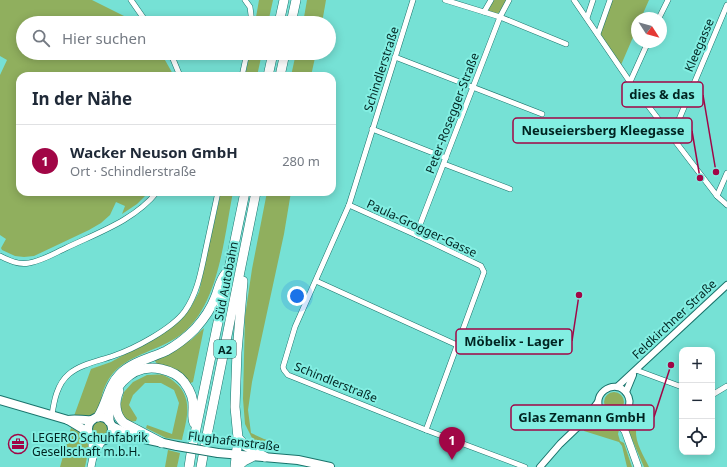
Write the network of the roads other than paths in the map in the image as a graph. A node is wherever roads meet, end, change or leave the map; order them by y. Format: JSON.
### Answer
{"nodes":[{"id":1,"x":131,"y":0,"type":"edge"},
{"id":2,"x":245,"y":0,"type":"edge"},
{"id":3,"x":284,"y":0,"type":"edge"},
{"id":4,"x":296,"y":0,"type":"edge"},
{"id":5,"x":413,"y":0,"type":"edge"},
{"id":6,"x":445,"y":0,"type":"edge"},
{"id":7,"x":491,"y":0,"type":"edge"},
{"id":8,"x":509,"y":0,"type":"edge"},
{"id":9,"x":574,"y":0,"type":"edge"},
{"id":10,"x":593,"y":0,"type":"edge"},
{"id":11,"x":610,"y":0,"type":"edge"},
{"id":12,"x":668,"y":0,"type":"edge"},
{"id":13,"x":727,"y":5,"type":"edge"},
{"id":14,"x":484,"y":12,"type":"junction"},
{"id":15,"x":663,"y":12,"type":"edge"},
{"id":16,"x":142,"y":16,"type":"edge"},
{"id":17,"x":251,"y":16,"type":"edge"},
{"id":18,"x":281,"y":16,"type":"edge"},
{"id":19,"x":293,"y":16,"type":"edge"},
{"id":20,"x":500,"y":17,"type":"junction"},
{"id":21,"x":587,"y":18,"type":"junction"},
{"id":22,"x":598,"y":34,"type":"junction"},
{"id":23,"x":566,"y":44,"type":"dead end"},
{"id":24,"x":645,"y":48,"type":"edge"},
{"id":25,"x":396,"y":57,"type":"junction"},
{"id":26,"x":173,"y":60,"type":"edge"},
{"id":27,"x":245,"y":60,"type":"edge"},
{"id":28,"x":271,"y":60,"type":"edge"},
{"id":29,"x":283,"y":60,"type":"edge"},
{"id":30,"x":178,"y":72,"type":"edge"},
{"id":31,"x":243,"y":72,"type":"edge"},
{"id":32,"x":269,"y":72,"type":"edge"},
{"id":33,"x":281,"y":72,"type":"edge"},
{"id":34,"x":630,"y":82,"type":"junction"},
{"id":35,"x":473,"y":86,"type":"junction"},
{"id":36,"x":542,"y":114,"type":"dead end"},
{"id":37,"x":372,"y":129,"type":"junction"},
{"id":38,"x":672,"y":136,"type":"junction"},
{"id":39,"x":446,"y":158,"type":"junction"},
{"id":40,"x":444,"y":164,"type":"junction"},
{"id":41,"x":727,"y":173,"type":"edge"},
{"id":42,"x":510,"y":189,"type":"dead end"},
{"id":43,"x":154,"y":196,"type":"edge"},
{"id":44,"x":217,"y":196,"type":"edge"},
{"id":45,"x":244,"y":196,"type":"edge"},
{"id":46,"x":255,"y":196,"type":"edge"},
{"id":47,"x":717,"y":196,"type":"junction"},
{"id":48,"x":349,"y":205,"type":"junction"},
{"id":49,"x":727,"y":205,"type":"edge"},
{"id":50,"x":416,"y":235,"type":"junction"},
{"id":51,"x":244,"y":254,"type":"junction"},
{"id":52,"x":0,"y":256,"type":"edge"},
{"id":53,"x":229,"y":271,"type":"junction"},
{"id":54,"x":316,"y":281,"type":"junction"},
{"id":55,"x":727,"y":285,"type":"edge"},
{"id":56,"x":457,"y":345,"type":"junction"},
{"id":57,"x":636,"y":370,"type":"junction"},
{"id":58,"x":123,"y":380,"type":"junction"},
{"id":59,"x":679,"y":386,"type":"edge"},
{"id":60,"x":727,"y":386,"type":"edge"},
{"id":61,"x":617,"y":387,"type":"junction"},
{"id":62,"x":626,"y":392,"type":"junction"},
{"id":63,"x":715,"y":393,"type":"edge"},
{"id":64,"x":0,"y":400,"type":"edge"},
{"id":65,"x":598,"y":402,"type":"junction"},
{"id":66,"x":604,"y":414,"type":"junction"},
{"id":67,"x":52,"y":415,"type":"junction"},
{"id":68,"x":623,"y":415,"type":"junction"},
{"id":69,"x":614,"y":418,"type":"junction"},
{"id":70,"x":95,"y":419,"type":"junction"},
{"id":71,"x":68,"y":420,"type":"junction"},
{"id":72,"x":583,"y":422,"type":"junction"},
{"id":73,"x":110,"y":423,"type":"junction"},
{"id":74,"x":196,"y":430,"type":"junction"},
{"id":75,"x":426,"y":430,"type":"junction"},
{"id":76,"x":624,"y":431,"type":"junction"},
{"id":77,"x":90,"y":435,"type":"junction"},
{"id":78,"x":135,"y":437,"type":"junction"},
{"id":79,"x":238,"y":438,"type":"junction"},
{"id":80,"x":105,"y":440,"type":"junction"},
{"id":81,"x":162,"y":443,"type":"junction"},
{"id":82,"x":193,"y":443,"type":"dead end"},
{"id":83,"x":205,"y":445,"type":"dead end"},
{"id":84,"x":191,"y":454,"type":"dead end"},
{"id":85,"x":236,"y":455,"type":"junction"},
{"id":86,"x":203,"y":456,"type":"dead end"},
{"id":87,"x":93,"y":457,"type":"junction"},
{"id":88,"x":252,"y":457,"type":"junction"},
{"id":89,"x":265,"y":457,"type":"junction"},
{"id":90,"x":91,"y":467,"type":"edge"},
{"id":91,"x":189,"y":467,"type":"edge"},
{"id":92,"x":201,"y":467,"type":"edge"},
{"id":93,"x":236,"y":467,"type":"edge"},
{"id":94,"x":330,"y":467,"type":"edge"},
{"id":95,"x":525,"y":467,"type":"edge"},
{"id":96,"x":540,"y":467,"type":"edge"},
{"id":97,"x":638,"y":467,"type":"edge"}],
"edges":[{"from":1,"to":16,"type":"street"},
{"from":2,"to":17,"type":"street"},
{"from":3,"to":18,"type":"highway"},
{"from":4,"to":19,"type":"highway"},
{"from":5,"to":25,"type":"street","name":"Schindlerstraße"},
{"from":6,"to":14,"type":"street"},
{"from":7,"to":14,"type":"street"},
{"from":8,"to":20,"type":"street","name":"Peter-Rosegger-Straße"},
{"from":9,"to":21,"type":"street"},
{"from":10,"to":21,"type":"street"},
{"from":11,"to":22,"type":"street"},
{"from":12,"to":15,"type":"street"},
{"from":13,"to":38,"type":"street","name":"Kleegasse"},
{"from":14,"to":20,"type":"street"},
{"from":20,"to":23,"type":"street"},
{"from":20,"to":35,"type":"street","name":"Peter-Rosegger-Straße"},
{"from":21,"to":22,"type":"street"},
{"from":22,"to":34,"type":"street"},
{"from":24,"to":34,"type":"street"},
{"from":25,"to":35,"type":"street"},
{"from":25,"to":37,"type":"street","name":"Schindlerstraße"},
{"from":26,"to":30,"type":"street"},
{"from":27,"to":31,"type":"street"},
{"from":28,"to":32,"type":"highway"},
{"from":29,"to":33,"type":"highway"},
{"from":34,"to":38,"type":"street"},
{"from":35,"to":36,"type":"street"},
{"from":35,"to":39,"type":"street","name":"Peter-Rosegger-Straße"},
{"from":37,"to":39,"type":"street"},
{"from":37,"to":48,"type":"street","name":"Schindlerstraße"},
{"from":38,"to":47,"type":"street"},
{"from":39,"to":40,"type":"street","name":"Peter-Rosegger-Straße"},
{"from":40,"to":42,"type":"street"},
{"from":40,"to":50,"type":"street","name":"Peter-Rosegger-Straße"},
{"from":41,"to":47,"type":"street"},
{"from":43,"to":52,"type":"street"},
{"from":44,"to":67,"type":"street"},
{"from":45,"to":53,"type":"highway","name":"Süd Autobahn","number":"A2"},
{"from":46,"to":51,"type":"highway","name":"Süd Autobahn","number":"A2"},
{"from":47,"to":49,"type":"street"},
{"from":48,"to":50,"type":"street","name":"Paula-Grogger-Gasse"},
{"from":48,"to":54,"type":"street","name":"Schindlerstraße"},
{"from":50,"to":56,"type":"street","name":"Paula-Grogger-Gasse"},
{"from":51,"to":79,"type":"highway"},
{"from":51,"to":83,"type":"highway","name":"Süd Autobahn","number":"A2"},
{"from":53,"to":70,"type":"highway"},
{"from":53,"to":74,"type":"highway","name":"Süd Autobahn","number":"A2"},
{"from":54,"to":56,"type":"street"},
{"from":54,"to":75,"type":"street","name":"Schindlerstraße"},
{"from":55,"to":57,"type":"street","name":"Feldkirchner Straße"},
{"from":56,"to":75,"type":"street"},
{"from":57,"to":59,"type":"street"},
{"from":57,"to":61,"type":"street","name":"Feldkirchner Straße"},
{"from":57,"to":62,"type":"street","name":"Feldkirchner Straße"},
{"from":58,"to":73,"type":"highway"},
{"from":58,"to":74,"type":"highway"},
{"from":58,"to":81,"type":"highway"},
{"from":60,"to":63,"type":"street"},
{"from":61,"to":62,"type":"street"},
{"from":61,"to":65,"type":"street"},
{"from":62,"to":68,"type":"street"},
{"from":64,"to":67,"type":"main road","name":"Flughafenstraße"},
{"from":65,"to":66,"type":"street"},
{"from":65,"to":72,"type":"street"},
{"from":66,"to":69,"type":"street"},
{"from":66,"to":72,"type":"street"},
{"from":67,"to":71,"type":"main road","name":"Flughafenstraße"},
{"from":68,"to":69,"type":"street"},
{"from":68,"to":76,"type":"main road"},
{"from":69,"to":76,"type":"main road"},
{"from":70,"to":71,"type":"main road","name":"Flughafenstraße"},
{"from":70,"to":73,"type":"main road","name":"Flughafenstraße"},
{"from":70,"to":77,"type":"main road"},
{"from":71,"to":77,"type":"main road","name":"Flughafenstraße"},
{"from":72,"to":96,"type":"street"},
{"from":73,"to":78,"type":"main road","name":"Flughafenstraße"},
{"from":73,"to":80,"type":"main road"},
{"from":74,"to":82,"type":"highway","name":"Süd Autobahn","number":"A2"},
{"from":75,"to":95,"type":"street","name":"Schindlerstraße"},
{"from":76,"to":97,"type":"main road"},
{"from":77,"to":80,"type":"main road","name":"Flughafenstraße"},
{"from":77,"to":87,"type":"main road"},
{"from":78,"to":80,"type":"main road","name":"Flughafenstraße"},
{"from":78,"to":81,"type":"main road","name":"Flughafenstraße"},
{"from":79,"to":85,"type":"highway"},
{"from":79,"to":89,"type":"highway"},
{"from":80,"to":87,"type":"main road"},
{"from":81,"to":85,"type":"main road","name":"Flughafenstraße","bridge":true},
{"from":84,"to":91,"type":"highway"},
{"from":85,"to":88,"type":"main road","name":"Flughafenstraße"},
{"from":85,"to":93,"type":"highway"},
{"from":86,"to":92,"type":"highway"},
{"from":87,"to":90,"type":"main road"},
{"from":88,"to":89,"type":"main road","name":"Flughafenstraße"},
{"from":88,"to":93,"type":"highway"},
{"from":89,"to":94,"type":"main road","name":"Flughafenstraße"}]}
